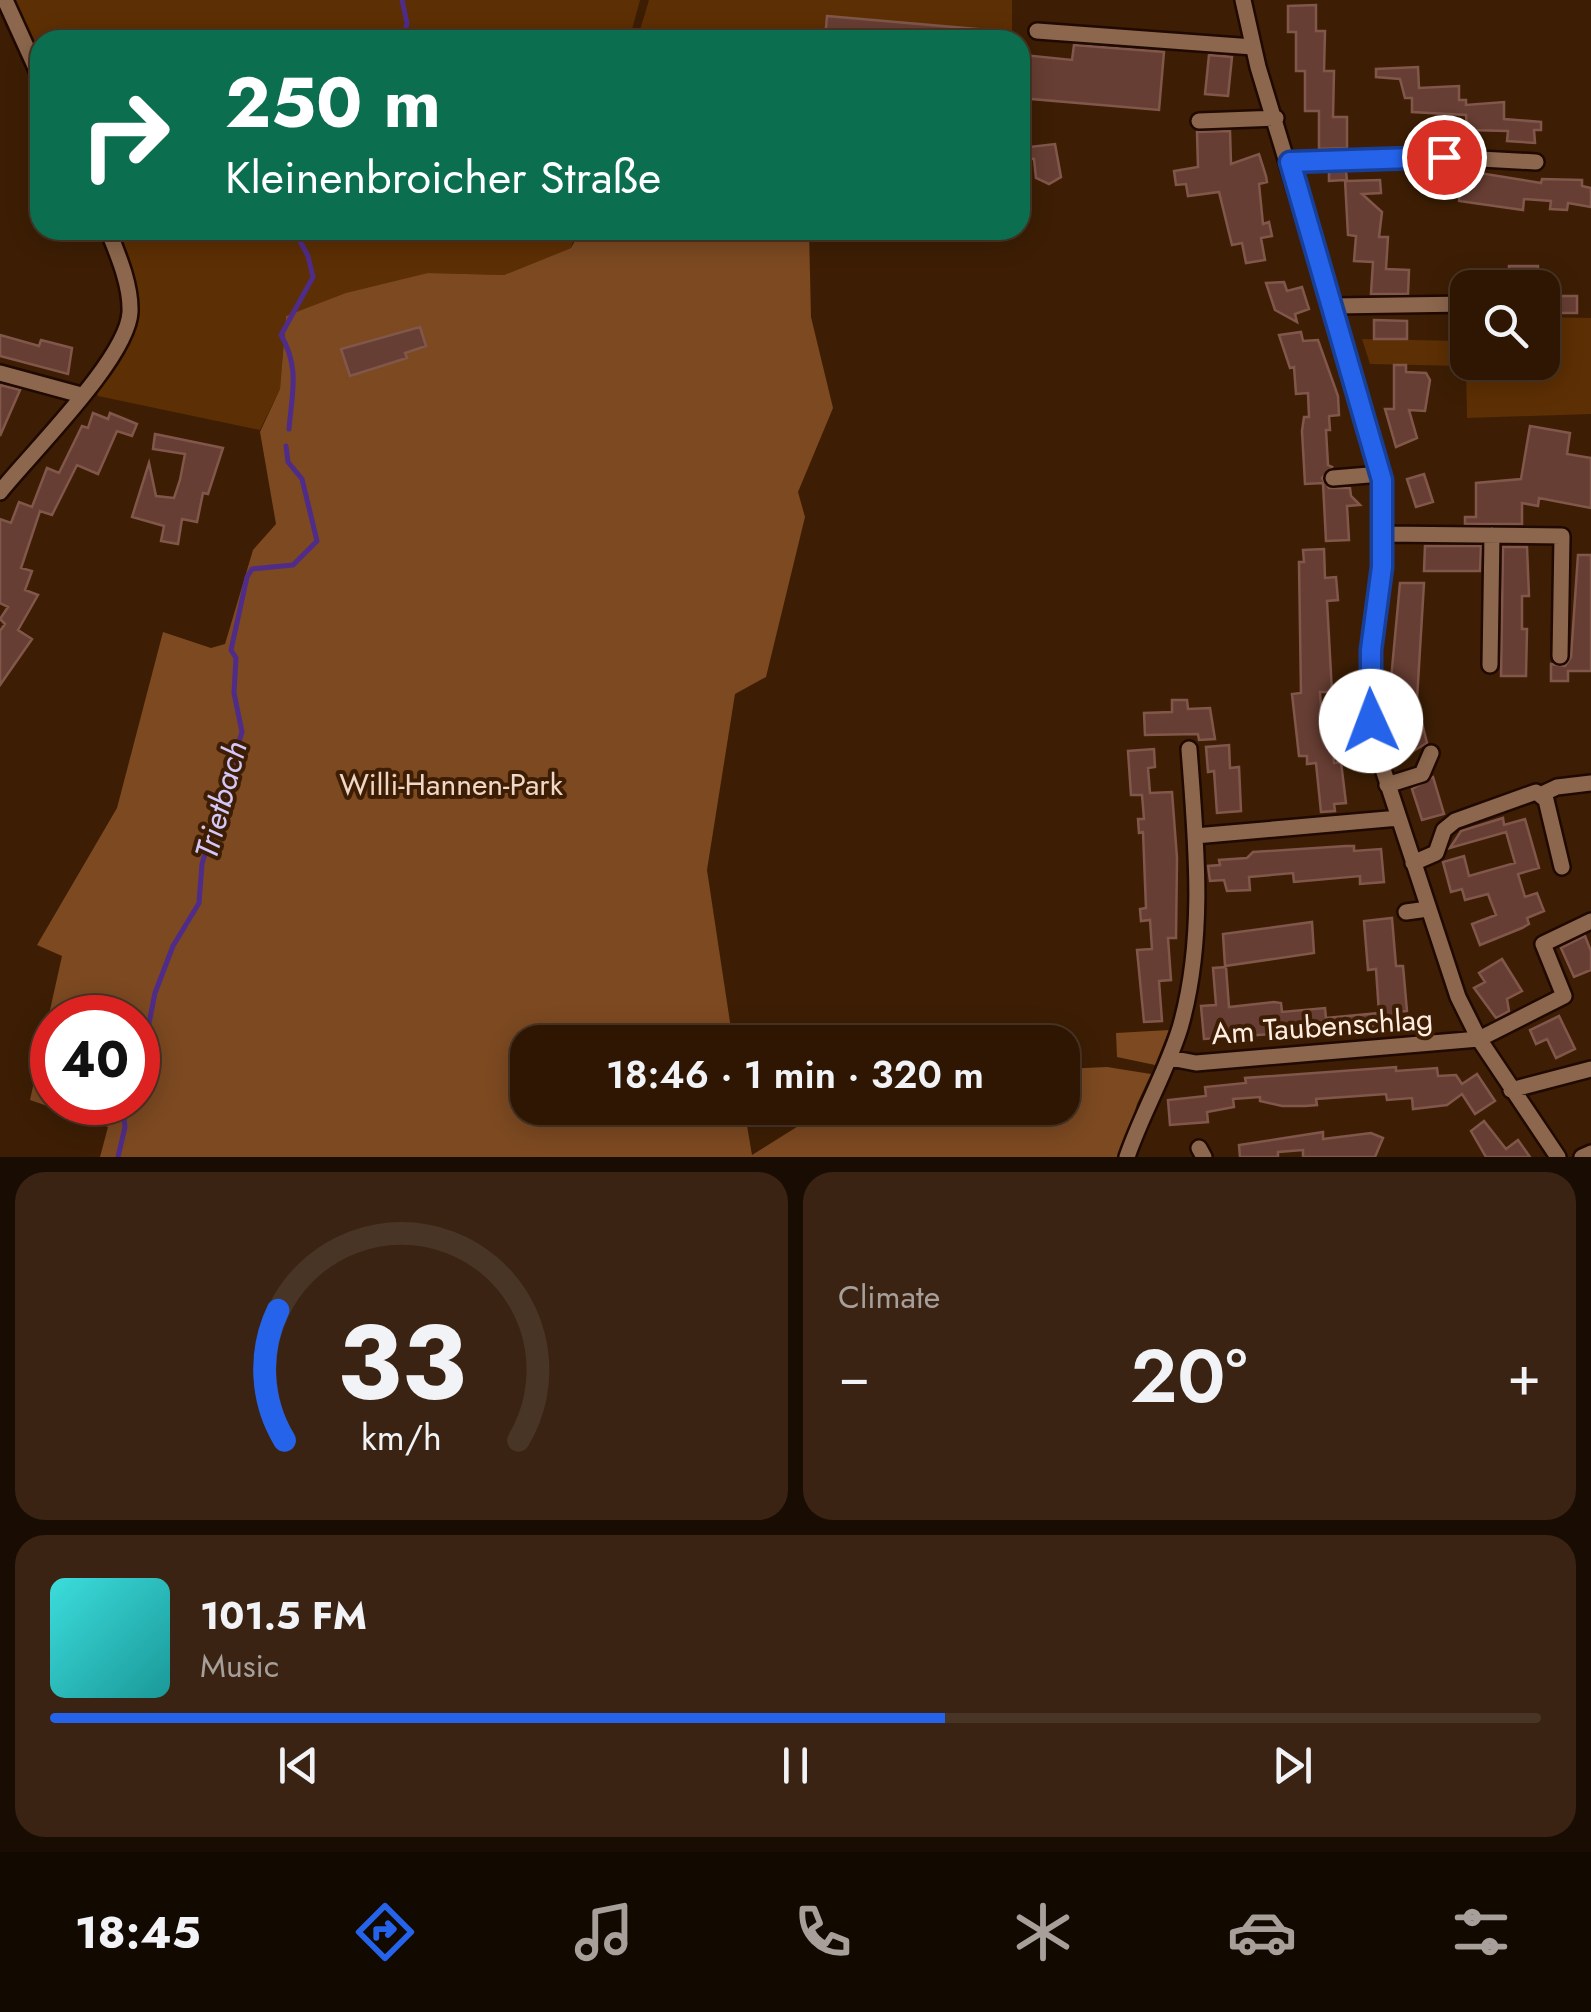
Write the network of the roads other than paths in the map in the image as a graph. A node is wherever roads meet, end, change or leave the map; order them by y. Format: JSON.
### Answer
{"nodes":[{"id":1,"x":5,"y":0,"type":"edge"},
{"id":2,"x":1243,"y":0,"type":"edge"},
{"id":3,"x":1037,"y":32,"type":"dead end"},
{"id":4,"x":1253,"y":47,"type":"junction"},
{"id":5,"x":30,"y":56,"type":"edge"},
{"id":6,"x":1276,"y":118,"type":"junction"},
{"id":7,"x":1200,"y":121,"type":"dead end"},
{"id":8,"x":1290,"y":162,"type":"junction"},
{"id":9,"x":1536,"y":162,"type":"dead end"},
{"id":10,"x":111,"y":240,"type":"edge"},
{"id":11,"x":1450,"y":304,"type":"edge"},
{"id":12,"x":1334,"y":306,"type":"junction"},
{"id":13,"x":0,"y":373,"type":"edge"},
{"id":14,"x":81,"y":396,"type":"junction"},
{"id":15,"x":1381,"y":474,"type":"junction"},
{"id":16,"x":1333,"y":478,"type":"dead end"},
{"id":17,"x":0,"y":492,"type":"edge"},
{"id":18,"x":1456,"y":516,"type":"dead end"},
{"id":19,"x":1500,"y":517,"type":"dead end"},
{"id":20,"x":1384,"y":534,"type":"junction"},
{"id":21,"x":1456,"y":535,"type":"junction"},
{"id":22,"x":1497,"y":535,"type":"junction"},
{"id":23,"x":1560,"y":656,"type":"dead end"},
{"id":24,"x":1490,"y":665,"type":"dead end"},
{"id":25,"x":1189,"y":750,"type":"dead end"},
{"id":26,"x":1432,"y":753,"type":"dead end"},
{"id":27,"x":1591,"y":783,"type":"edge"},
{"id":28,"x":1387,"y":785,"type":"junction"},
{"id":29,"x":1542,"y":794,"type":"junction"},
{"id":30,"x":1398,"y":818,"type":"junction"},
{"id":31,"x":1195,"y":836,"type":"junction"},
{"id":32,"x":1413,"y":863,"type":"junction"},
{"id":33,"x":1562,"y":867,"type":"dead end"},
{"id":34,"x":1428,"y":909,"type":"junction"},
{"id":35,"x":1406,"y":912,"type":"dead end"},
{"id":36,"x":1590,"y":919,"type":"edge"},
{"id":37,"x":1479,"y":1039,"type":"junction"},
{"id":38,"x":1170,"y":1058,"type":"junction"},
{"id":39,"x":1591,"y":1069,"type":"edge"},
{"id":40,"x":1511,"y":1090,"type":"junction"},
{"id":41,"x":1591,"y":1153,"type":"edge"},
{"id":42,"x":1126,"y":1157,"type":"edge"},
{"id":43,"x":1558,"y":1157,"type":"edge"},
{"id":44,"x":1582,"y":1157,"type":"edge"}],
"edges":[{"from":1,"to":5,"type":"street"},
{"from":2,"to":4,"type":"street"},
{"from":3,"to":4,"type":"street"},
{"from":4,"to":6,"type":"street"},
{"from":6,"to":7,"type":"street"},
{"from":6,"to":8,"type":"street"},
{"from":8,"to":9,"type":"street"},
{"from":8,"to":12,"type":"street"},
{"from":10,"to":14,"type":"street"},
{"from":11,"to":12,"type":"street"},
{"from":12,"to":15,"type":"street"},
{"from":13,"to":14,"type":"street"},
{"from":14,"to":17,"type":"street"},
{"from":15,"to":16,"type":"street"},
{"from":15,"to":20,"type":"street"},
{"from":18,"to":21,"type":"street"},
{"from":19,"to":22,"type":"street"},
{"from":20,"to":21,"type":"street"},
{"from":20,"to":28,"type":"street"},
{"from":21,"to":22,"type":"street"},
{"from":22,"to":23,"type":"street"},
{"from":22,"to":24,"type":"street"},
{"from":25,"to":31,"type":"street","name":"Am Taubenschlag"},
{"from":26,"to":28,"type":"street"},
{"from":27,"to":29,"type":"street"},
{"from":28,"to":30,"type":"street"},
{"from":29,"to":32,"type":"street"},
{"from":29,"to":33,"type":"street"},
{"from":30,"to":31,"type":"street"},
{"from":30,"to":32,"type":"street"},
{"from":31,"to":38,"type":"street","name":"Am Taubenschlag"},
{"from":32,"to":34,"type":"street"},
{"from":34,"to":35,"type":"street"},
{"from":34,"to":37,"type":"street"},
{"from":36,"to":37,"type":"street"},
{"from":37,"to":38,"type":"street","name":"Am Taubenschlag"},
{"from":37,"to":40,"type":"street"},
{"from":38,"to":42,"type":"street","name":"Am Taubenschlag"},
{"from":39,"to":40,"type":"street"},
{"from":40,"to":43,"type":"street"},
{"from":41,"to":44,"type":"street"}]}
